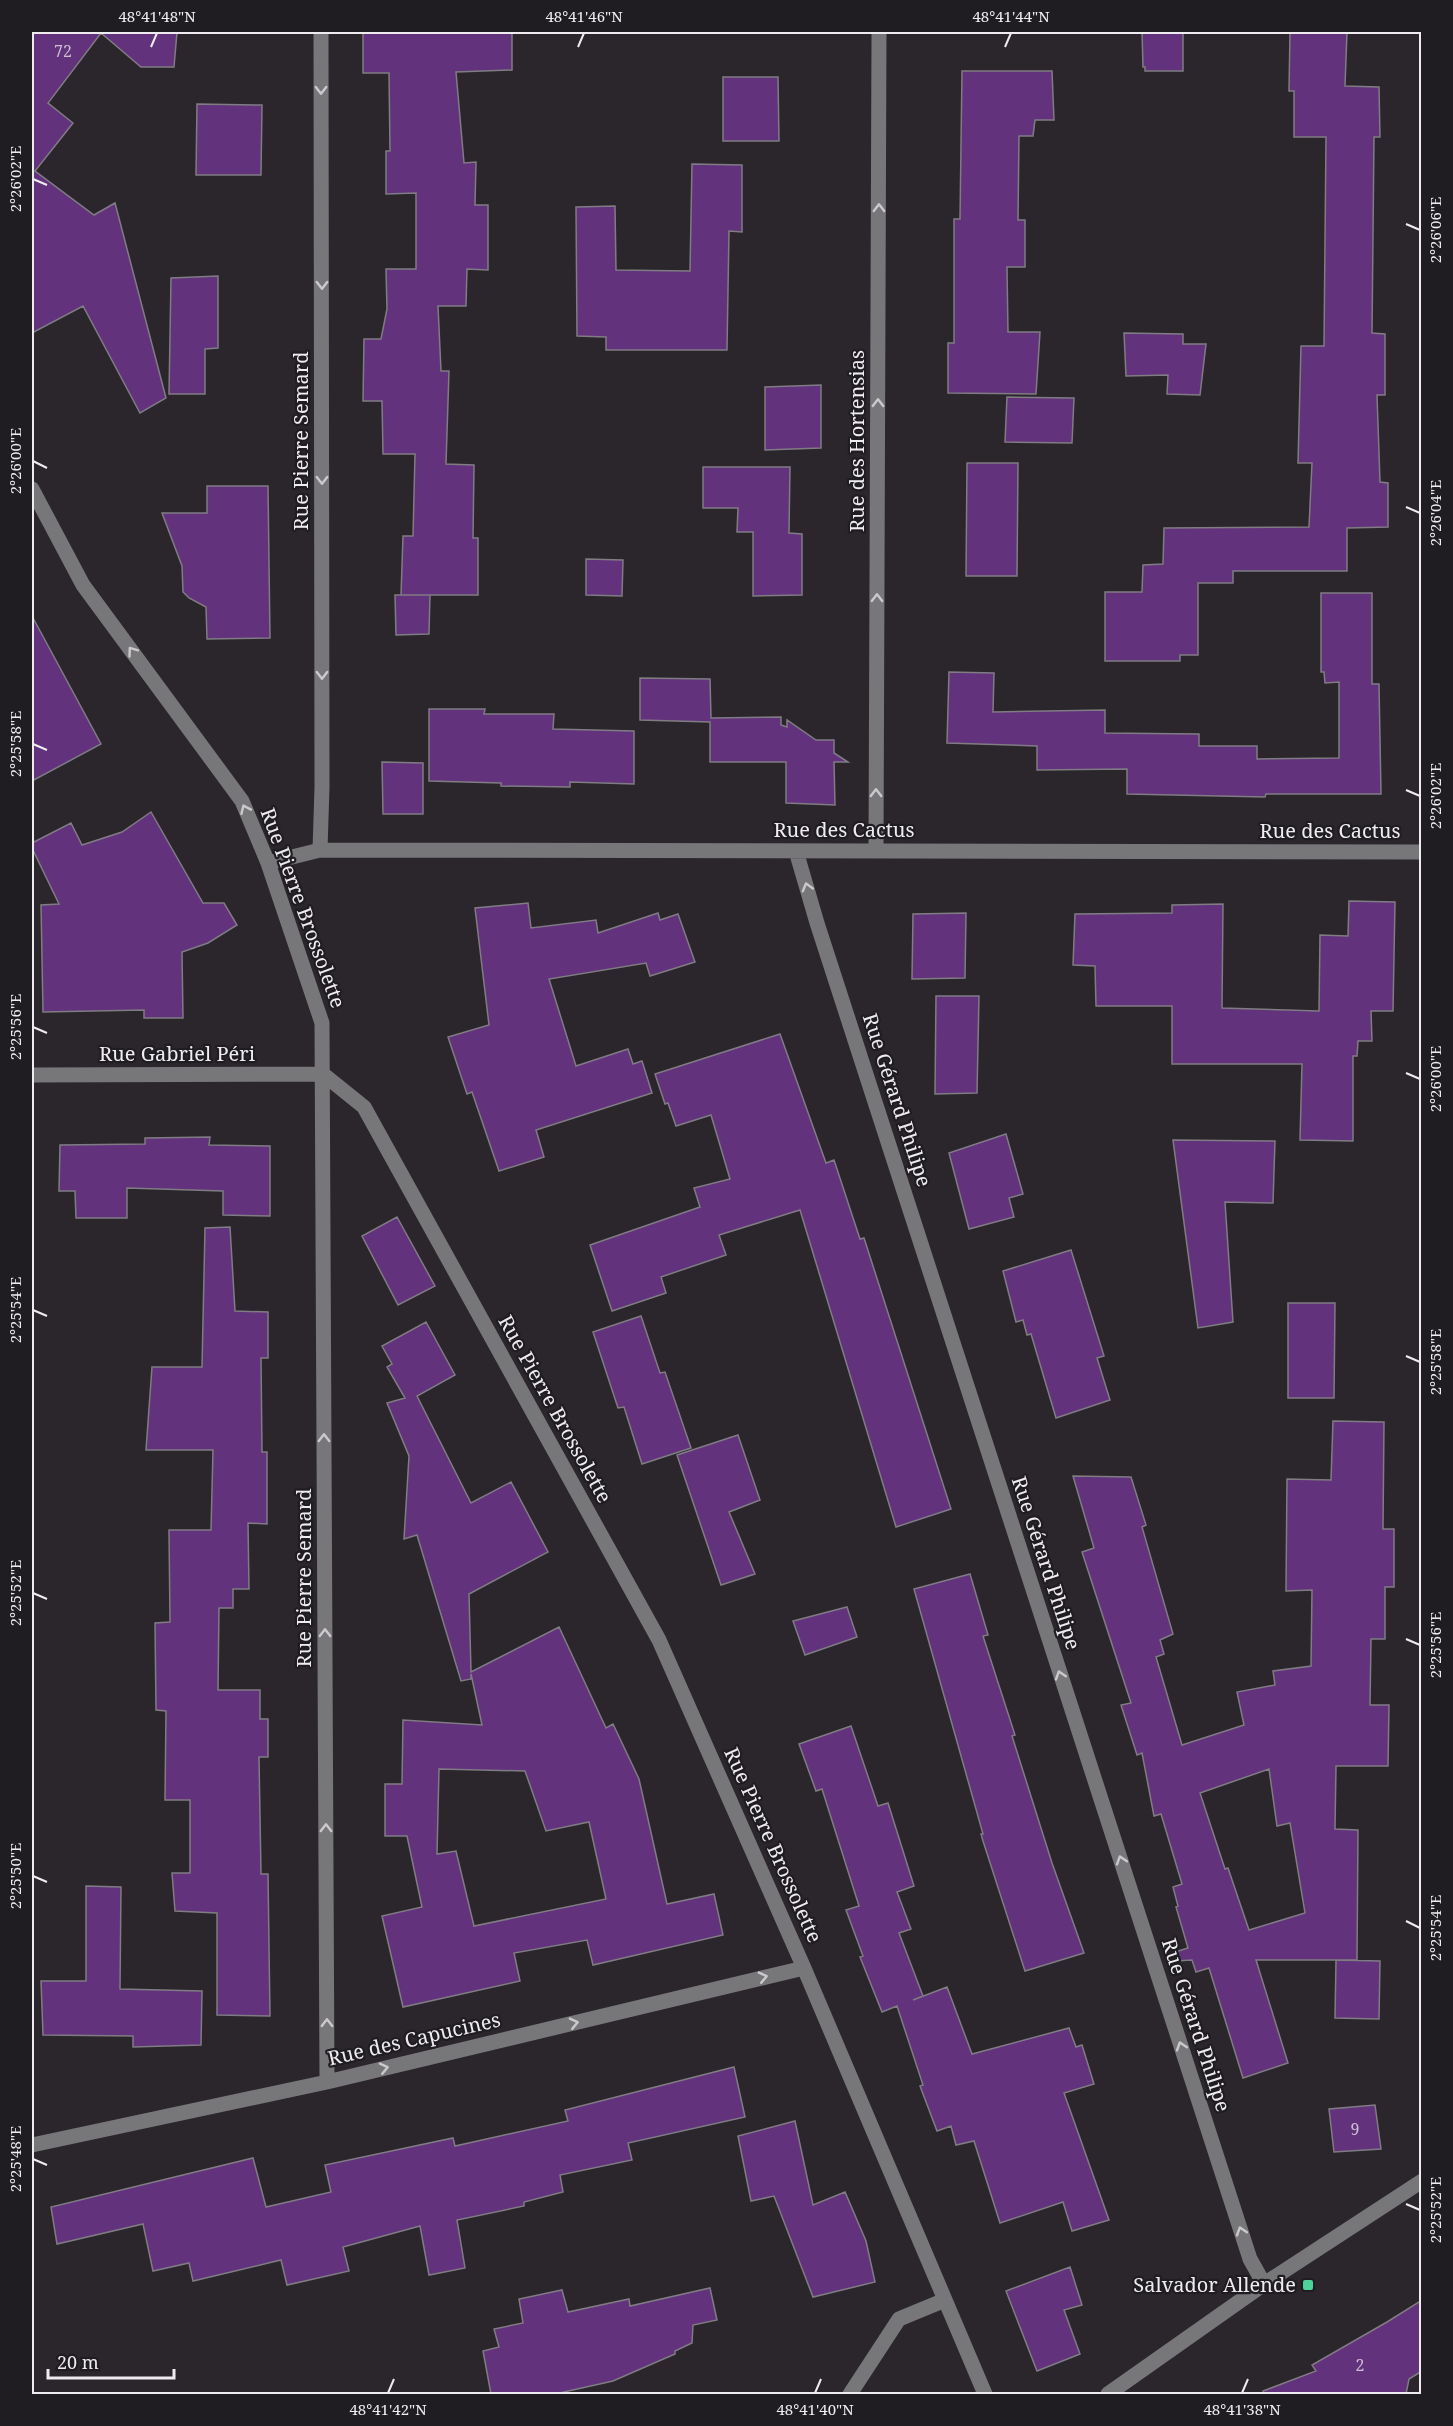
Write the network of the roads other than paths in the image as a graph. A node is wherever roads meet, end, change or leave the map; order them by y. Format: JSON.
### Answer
{"nodes":[{"id":1,"x":321,"y":32,"type":"edge"},
{"id":2,"x":879,"y":32,"type":"edge"},
{"id":3,"x":32,"y":489,"type":"edge"},
{"id":4,"x":320,"y":850,"type":"junction"},
{"id":5,"x":796,"y":851,"type":"junction"},
{"id":6,"x":876,"y":851,"type":"junction"},
{"id":7,"x":1422,"y":852,"type":"edge"},
{"id":8,"x":268,"y":863,"type":"junction"},
{"id":9,"x":323,"y":1074,"type":"junction"},
{"id":10,"x":32,"y":1075,"type":"edge"},
{"id":11,"x":804,"y":1968,"type":"junction"},
{"id":12,"x":327,"y":2082,"type":"junction"},
{"id":13,"x":32,"y":2145,"type":"edge"},
{"id":14,"x":1422,"y":2181,"type":"edge"},
{"id":15,"x":1264,"y":2284,"type":"junction"},
{"id":16,"x":945,"y":2300,"type":"junction"},
{"id":17,"x":850,"y":2394,"type":"edge"},
{"id":18,"x":985,"y":2394,"type":"edge"},
{"id":19,"x":1108,"y":2394,"type":"edge"}],
"edges":[{"from":1,"to":4,"type":"street","name":"Rue Pierre Semard","one_way":true},
{"from":6,"to":2,"type":"street","name":"Rue des Hortensias","one_way":true},
{"from":8,"to":3,"type":"street","name":"Rue Pierre Brossolette","one_way":true},
{"from":4,"to":5,"type":"street","name":"Rue des Cactus"},
{"from":4,"to":8,"type":"street","name":"Rue des Cactus"},
{"from":5,"to":6,"type":"street","name":"Rue des Cactus"},
{"from":15,"to":5,"type":"street","name":"Rue Gérard Philipe","one_way":true},
{"from":6,"to":7,"type":"street","name":"Rue des Cactus"},
{"from":8,"to":9,"type":"street","name":"Rue Pierre Brossolette"},
{"from":9,"to":10,"type":"street","name":"Rue Gabriel Péri"},
{"from":9,"to":11,"type":"street","name":"Rue Pierre Brossolette"},
{"from":12,"to":9,"type":"street","name":"Rue Pierre Semard","one_way":true},
{"from":12,"to":11,"type":"street","name":"Rue des Capucines","one_way":true},
{"from":11,"to":16,"type":"street","name":"Rue Pierre Brossolette"},
{"from":12,"to":13,"type":"street","name":"Rue des Capucines"},
{"from":14,"to":15,"type":"street"},
{"from":15,"to":19,"type":"street"},
{"from":16,"to":17,"type":"street"},
{"from":16,"to":18,"type":"street","name":"Rue Pierre Brossolette"}]}
